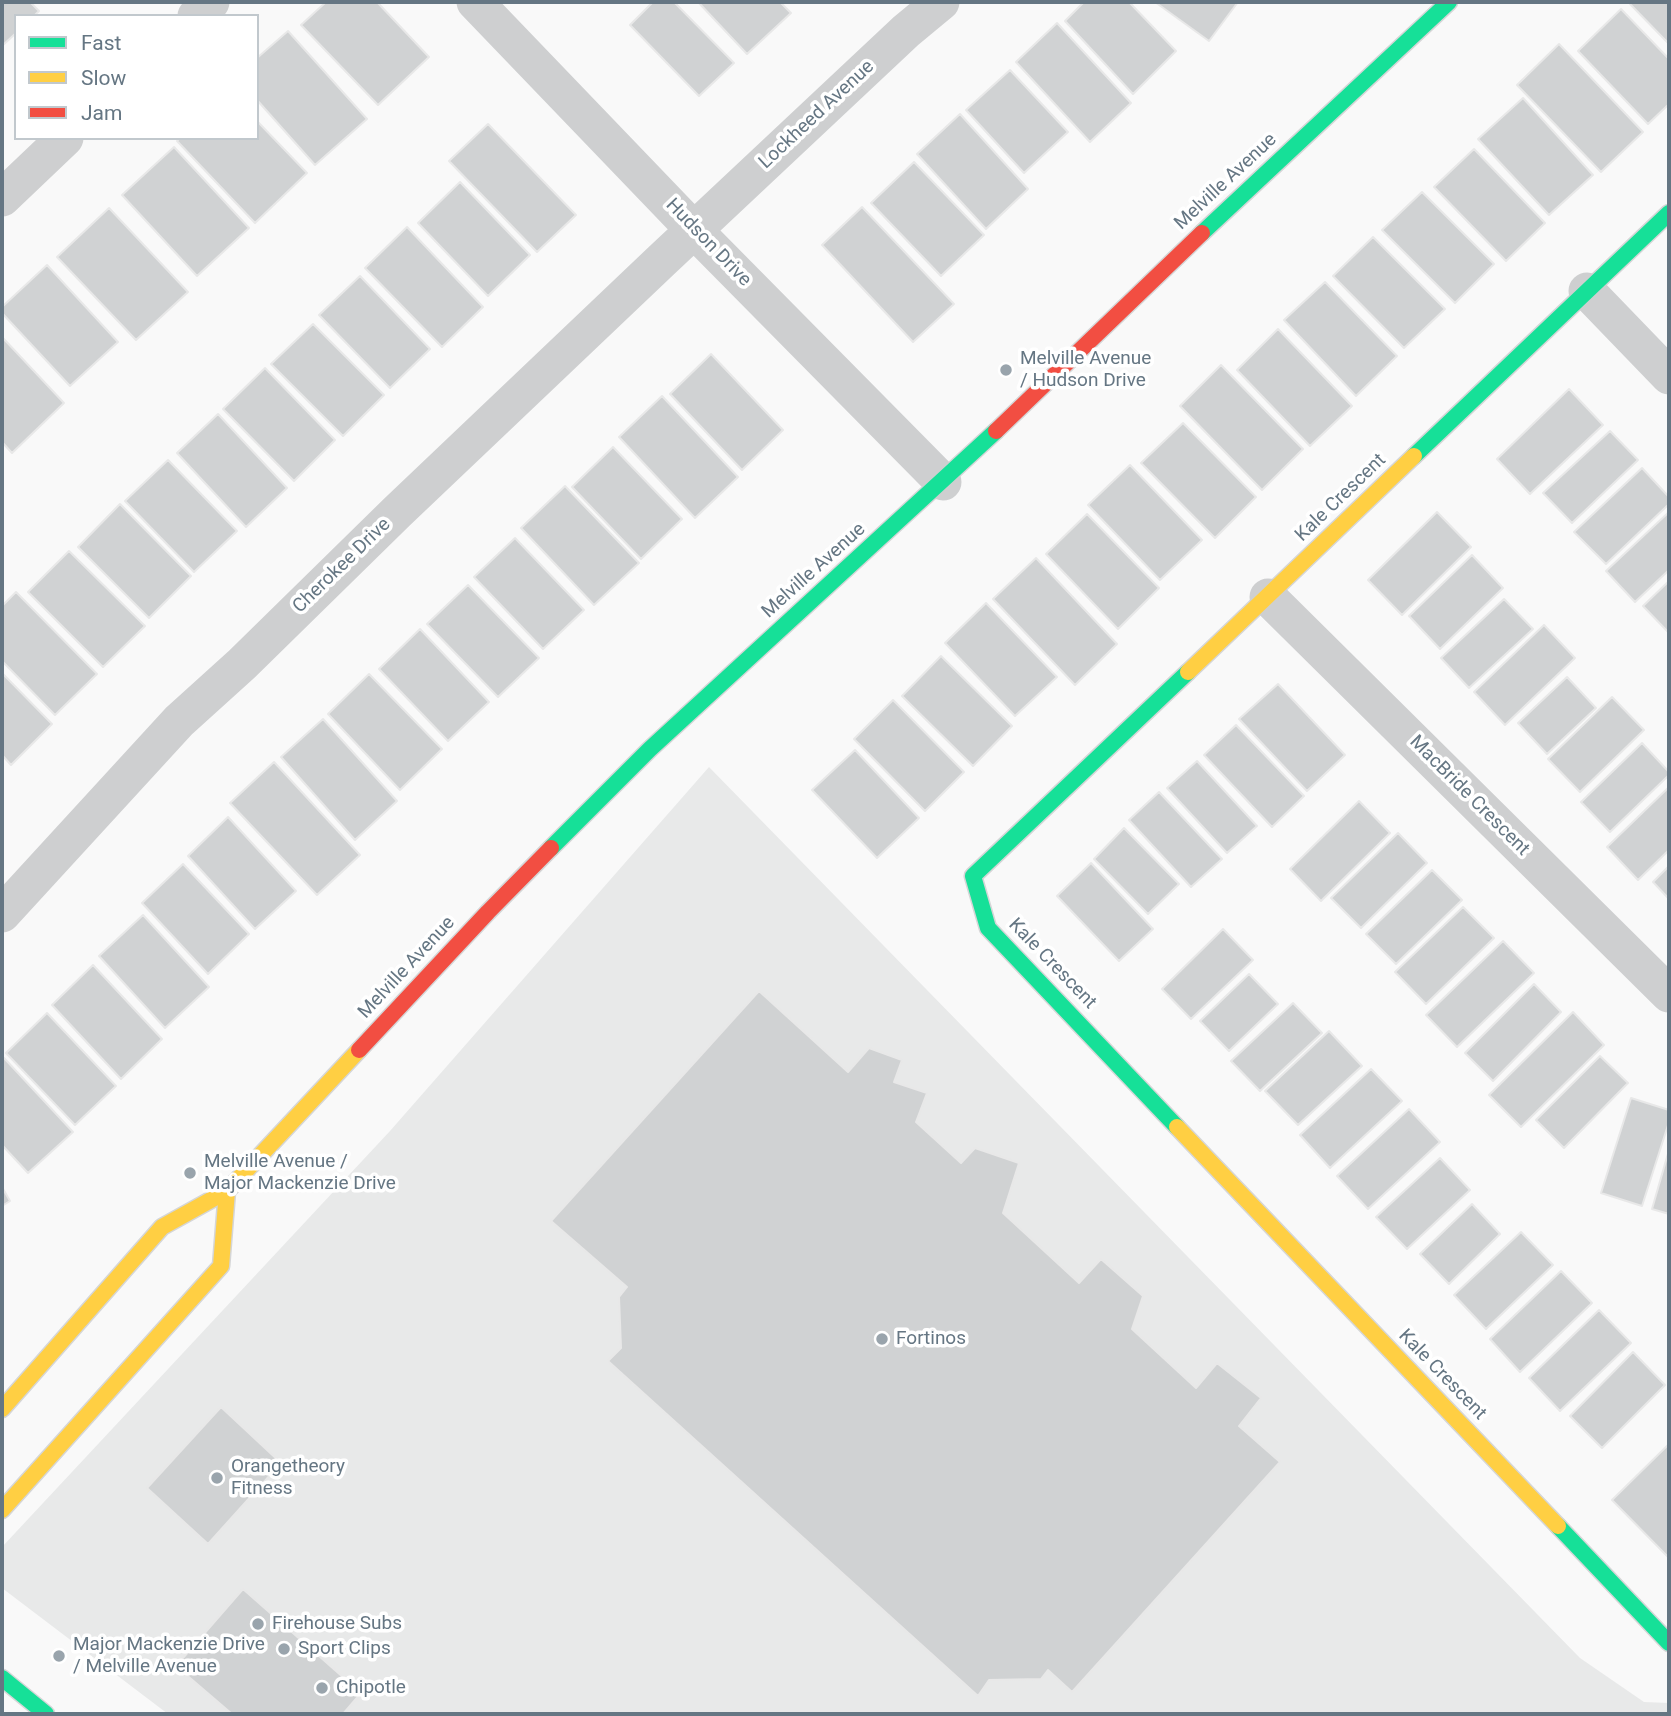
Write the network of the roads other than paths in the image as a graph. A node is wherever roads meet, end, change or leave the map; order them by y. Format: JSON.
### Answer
{"nodes":[{"id":1,"x":475,"y":2,"type":"edge"},
{"id":2,"x":941,"y":2,"type":"edge"},
{"id":3,"x":1449,"y":2,"type":"edge"},
{"id":4,"x":63,"y":140,"type":"edge"},
{"id":5,"x":2,"y":198,"type":"edge"},
{"id":6,"x":1669,"y":213,"type":"edge"},
{"id":7,"x":694,"y":230,"type":"junction"},
{"id":8,"x":1587,"y":291,"type":"junction"},
{"id":9,"x":1669,"y":376,"type":"edge"},
{"id":10,"x":943,"y":482,"type":"junction"},
{"id":11,"x":1268,"y":597,"type":"junction"},
{"id":12,"x":2,"y":914,"type":"edge"},
{"id":13,"x":1669,"y":994,"type":"edge"},
{"id":14,"x":227,"y":1191,"type":"junction"},
{"id":15,"x":2,"y":1409,"type":"edge"},
{"id":16,"x":2,"y":1510,"type":"edge"},
{"id":17,"x":1669,"y":1643,"type":"edge"},
{"id":18,"x":2,"y":1678,"type":"edge"},
{"id":19,"x":46,"y":1714,"type":"edge"}],
"edges":[{"from":1,"to":7,"type":"street","name":"Hudson Drive"},
{"from":2,"to":7,"type":"street","name":"Lockheed Avenue"},
{"from":3,"to":10,"type":"street","name":"Melville Avenue"},
{"from":4,"to":5,"type":"street"},
{"from":6,"to":8,"type":"street","name":"Kale Crescent"},
{"from":7,"to":10,"type":"street","name":"Hudson Drive"},
{"from":7,"to":12,"type":"street","name":"Cherokee Drive"},
{"from":8,"to":9,"type":"street"},
{"from":8,"to":11,"type":"street","name":"Kale Crescent"},
{"from":10,"to":14,"type":"street","name":"Melville Avenue"},
{"from":11,"to":13,"type":"street","name":"MacBride Crescent"},
{"from":11,"to":17,"type":"street","name":"Kale Crescent"},
{"from":14,"to":15,"type":"street","name":"Melville Avenue"},
{"from":14,"to":16,"type":"street"},
{"from":18,"to":19,"type":"street"}]}
